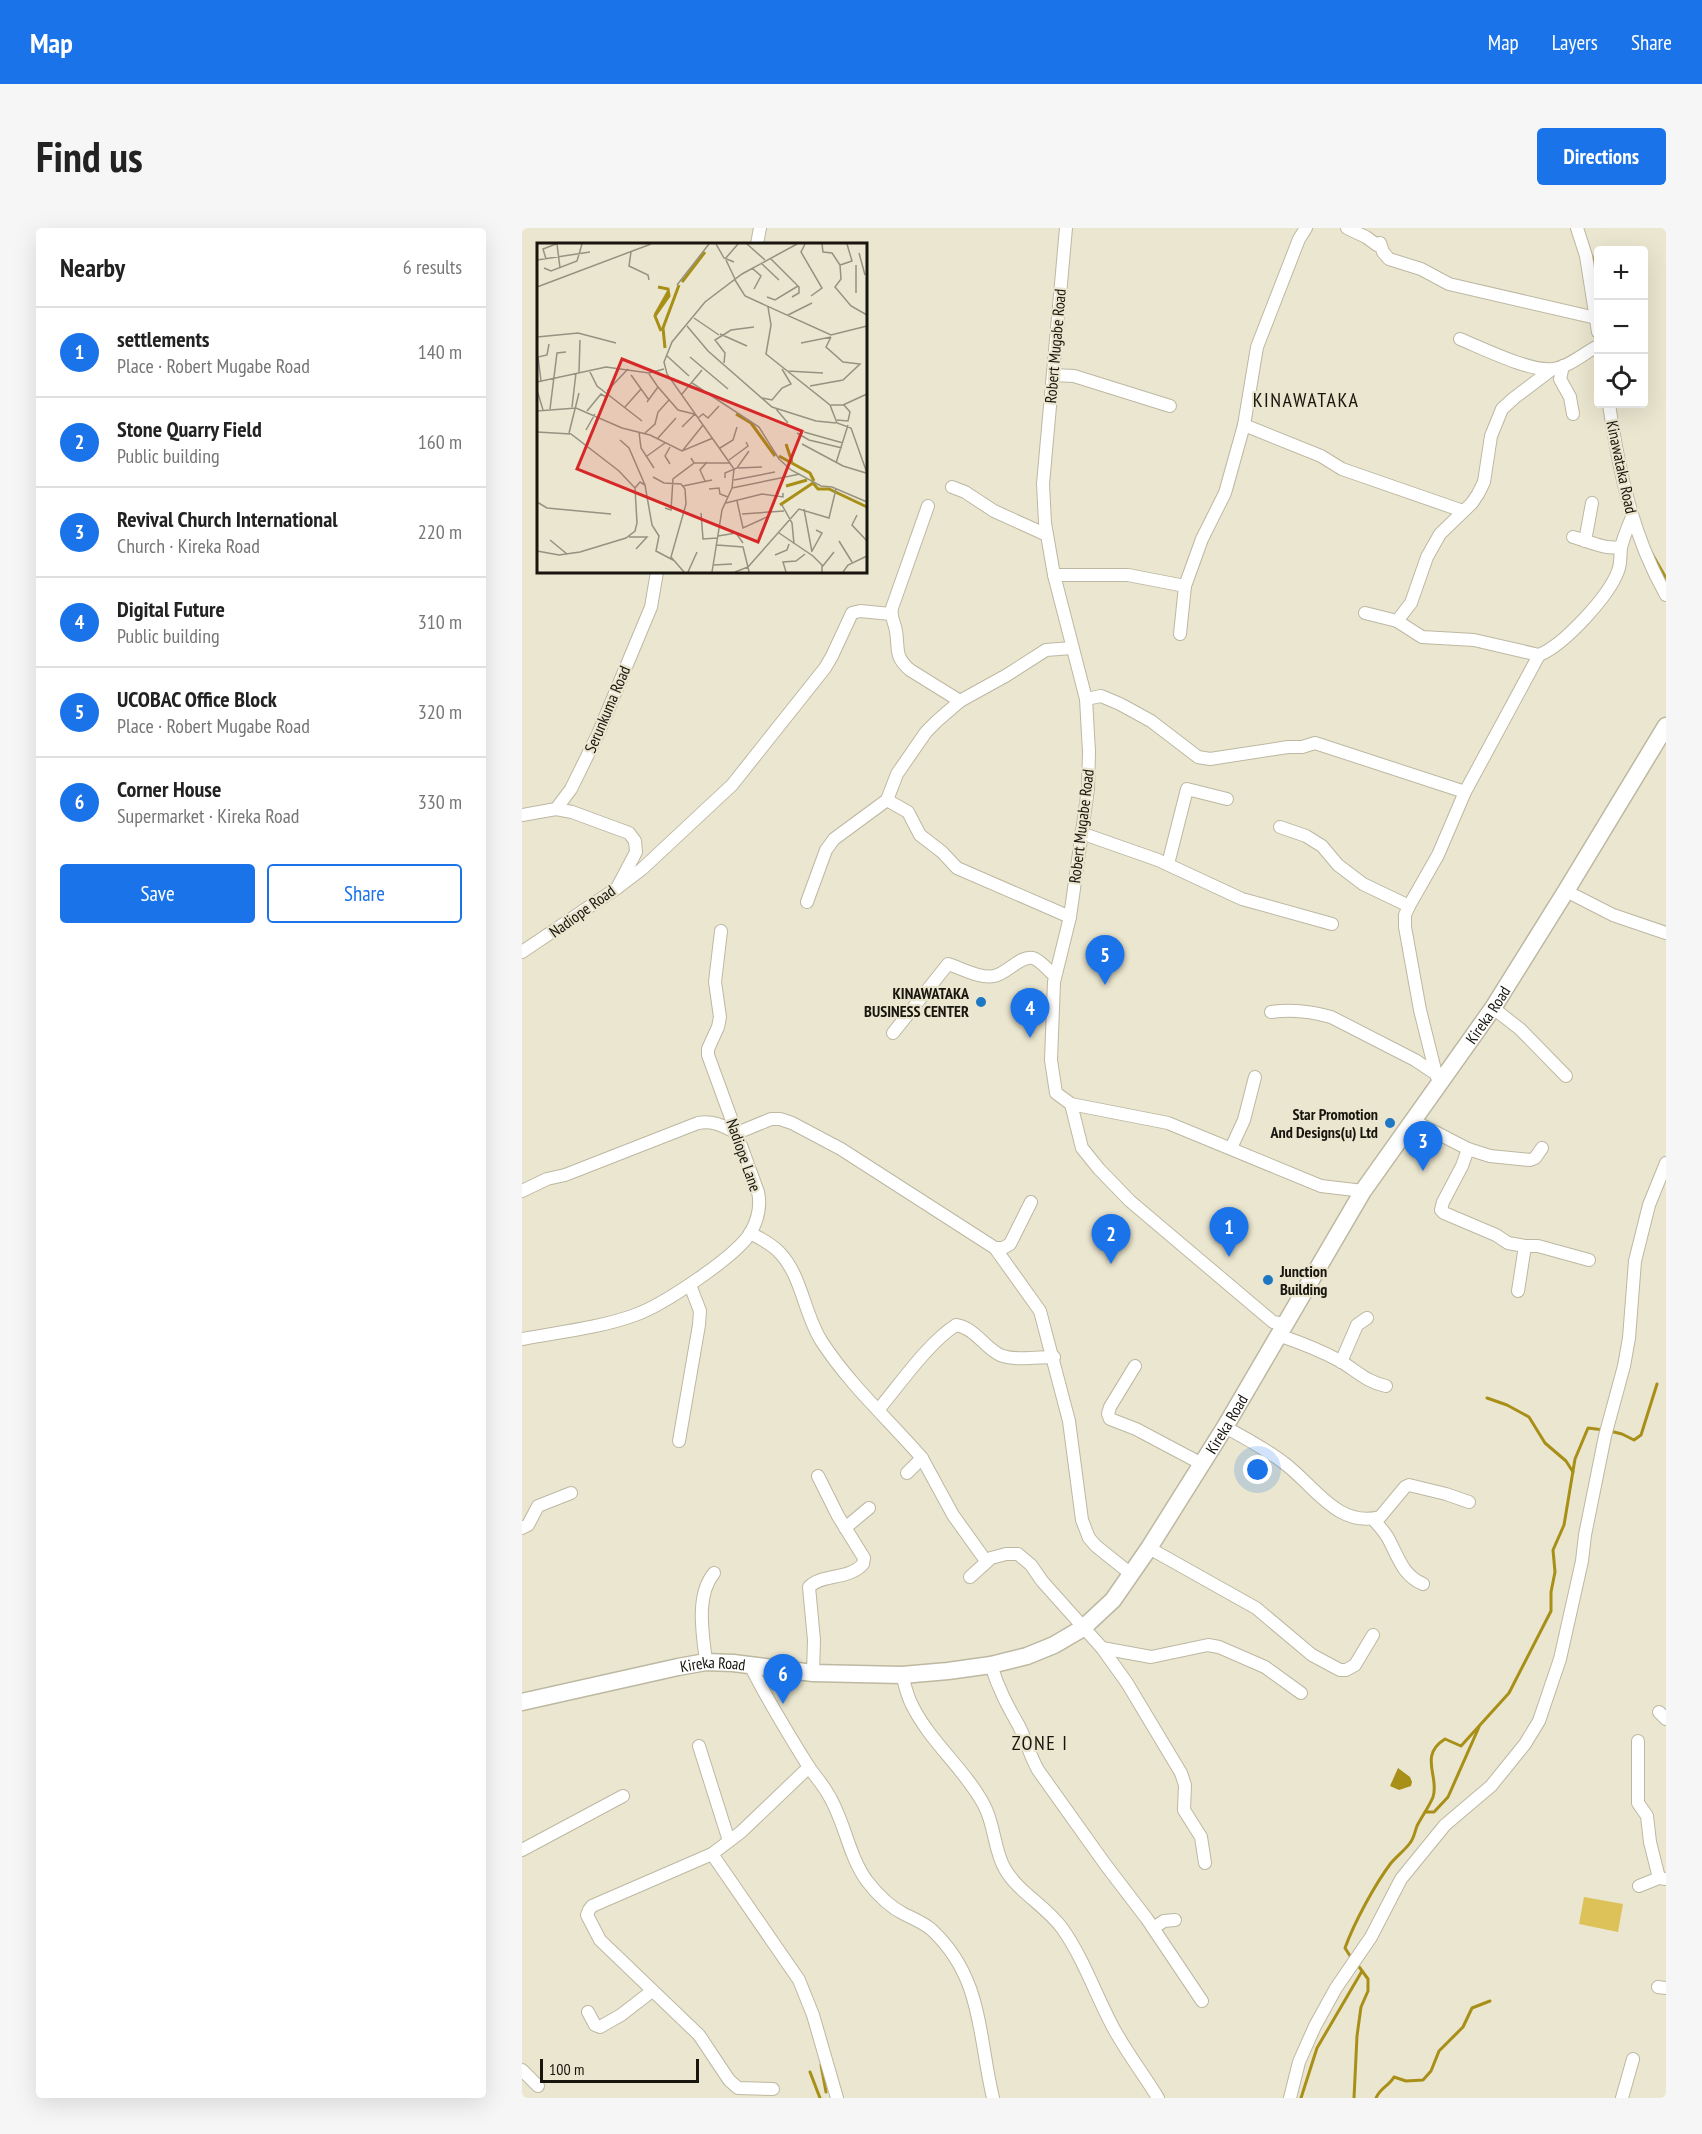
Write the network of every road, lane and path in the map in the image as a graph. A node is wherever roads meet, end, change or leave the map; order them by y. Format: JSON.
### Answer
{"nodes":[{"id":1,"x":760,"y":228,"type":"edge"},
{"id":2,"x":1066,"y":228,"type":"edge"},
{"id":3,"x":1306,"y":228,"type":"edge"},
{"id":4,"x":1347,"y":228,"type":"edge"},
{"id":5,"x":1577,"y":228,"type":"edge"},
{"id":6,"x":757,"y":243,"type":"edge"},
{"id":7,"x":1594,"y":306,"type":"edge"},
{"id":8,"x":1594,"y":318,"type":"edge"},
{"id":9,"x":1460,"y":339,"type":"dead end"},
{"id":10,"x":1594,"y":349,"type":"edge"},
{"id":11,"x":1557,"y":368,"type":"junction"},
{"id":12,"x":1053,"y":375,"type":"junction"},
{"id":13,"x":1170,"y":406,"type":"dead end"},
{"id":14,"x":1610,"y":408,"type":"edge"},
{"id":15,"x":1573,"y":414,"type":"dead end"},
{"id":16,"x":1245,"y":425,"type":"junction"},
{"id":17,"x":952,"y":487,"type":"dead end"},
{"id":18,"x":1592,"y":503,"type":"dead end"},
{"id":19,"x":928,"y":506,"type":"dead end"},
{"id":20,"x":1462,"y":512,"type":"junction"},
{"id":21,"x":1632,"y":517,"type":"junction"},
{"id":22,"x":1047,"y":535,"type":"junction"},
{"id":23,"x":1621,"y":547,"type":"junction"},
{"id":24,"x":657,"y":573,"type":"edge"},
{"id":25,"x":1054,"y":575,"type":"junction"},
{"id":26,"x":1185,"y":586,"type":"junction"},
{"id":27,"x":1666,"y":595,"type":"edge"},
{"id":28,"x":1365,"y":613,"type":"dead end"},
{"id":29,"x":891,"y":614,"type":"junction"},
{"id":30,"x":1397,"y":621,"type":"junction"},
{"id":31,"x":1180,"y":634,"type":"dead end"},
{"id":32,"x":1072,"y":648,"type":"junction"},
{"id":33,"x":1539,"y":655,"type":"junction"},
{"id":34,"x":1086,"y":699,"type":"junction"},
{"id":35,"x":960,"y":701,"type":"junction"},
{"id":36,"x":1666,"y":726,"type":"edge"},
{"id":37,"x":1466,"y":792,"type":"junction"},
{"id":38,"x":1227,"y":799,"type":"dead end"},
{"id":39,"x":887,"y":800,"type":"junction"},
{"id":40,"x":556,"y":809,"type":"junction"},
{"id":41,"x":522,"y":815,"type":"edge"},
{"id":42,"x":1280,"y":827,"type":"dead end"},
{"id":43,"x":1081,"y":833,"type":"junction"},
{"id":44,"x":1168,"y":864,"type":"junction"},
{"id":45,"x":617,"y":888,"type":"junction"},
{"id":46,"x":1566,"y":891,"type":"junction"},
{"id":47,"x":807,"y":902,"type":"dead end"},
{"id":48,"x":1409,"y":906,"type":"junction"},
{"id":49,"x":1070,"y":917,"type":"junction"},
{"id":50,"x":1332,"y":924,"type":"dead end"},
{"id":51,"x":721,"y":932,"type":"dead end"},
{"id":52,"x":1666,"y":933,"type":"edge"},
{"id":53,"x":522,"y":952,"type":"edge"},
{"id":54,"x":1055,"y":976,"type":"junction"},
{"id":55,"x":1493,"y":1008,"type":"junction"},
{"id":56,"x":1271,"y":1012,"type":"dead end"},
{"id":57,"x":893,"y":1033,"type":"dead end"},
{"id":58,"x":1566,"y":1076,"type":"dead end"},
{"id":59,"x":1255,"y":1077,"type":"dead end"},
{"id":60,"x":1438,"y":1079,"type":"junction"},
{"id":61,"x":1071,"y":1104,"type":"junction"},
{"id":62,"x":1414,"y":1120,"type":"junction"},
{"id":63,"x":737,"y":1133,"type":"junction"},
{"id":64,"x":1231,"y":1148,"type":"junction"},
{"id":65,"x":1542,"y":1148,"type":"dead end"},
{"id":66,"x":1468,"y":1149,"type":"junction"},
{"id":67,"x":1666,"y":1163,"type":"edge"},
{"id":68,"x":522,"y":1191,"type":"edge"},
{"id":69,"x":1364,"y":1191,"type":"junction"},
{"id":70,"x":1030,"y":1202,"type":"dead end"},
{"id":71,"x":750,"y":1233,"type":"junction"},
{"id":72,"x":1526,"y":1246,"type":"junction"},
{"id":73,"x":995,"y":1248,"type":"junction"},
{"id":74,"x":1589,"y":1260,"type":"dead end"},
{"id":75,"x":690,"y":1285,"type":"junction"},
{"id":76,"x":1518,"y":1291,"type":"dead end"},
{"id":77,"x":1366,"y":1318,"type":"dead end"},
{"id":78,"x":1281,"y":1329,"type":"junction"},
{"id":79,"x":522,"y":1339,"type":"edge"},
{"id":80,"x":1054,"y":1357,"type":"junction"},
{"id":81,"x":1341,"y":1362,"type":"junction"},
{"id":82,"x":1135,"y":1366,"type":"dead end"},
{"id":83,"x":1386,"y":1386,"type":"dead end"},
{"id":84,"x":878,"y":1410,"type":"junction"},
{"id":85,"x":1225,"y":1427,"type":"junction"},
{"id":86,"x":679,"y":1441,"type":"dead end"},
{"id":87,"x":921,"y":1458,"type":"junction"},
{"id":88,"x":1202,"y":1464,"type":"junction"},
{"id":89,"x":907,"y":1473,"type":"dead end"},
{"id":90,"x":818,"y":1476,"type":"dead end"},
{"id":91,"x":571,"y":1493,"type":"dead end"},
{"id":92,"x":1469,"y":1502,"type":"dead end"},
{"id":93,"x":869,"y":1508,"type":"dead end"},
{"id":94,"x":1372,"y":1519,"type":"junction"},
{"id":95,"x":522,"y":1528,"type":"edge"},
{"id":96,"x":845,"y":1528,"type":"junction"},
{"id":97,"x":1149,"y":1548,"type":"junction"},
{"id":98,"x":986,"y":1561,"type":"junction"},
{"id":99,"x":714,"y":1574,"type":"dead end"},
{"id":100,"x":1131,"y":1574,"type":"junction"},
{"id":101,"x":970,"y":1577,"type":"dead end"},
{"id":102,"x":1423,"y":1584,"type":"dead end"},
{"id":103,"x":1083,"y":1628,"type":"junction"},
{"id":104,"x":1373,"y":1635,"type":"dead end"},
{"id":105,"x":1102,"y":1648,"type":"junction"},
{"id":106,"x":706,"y":1662,"type":"junction"},
{"id":107,"x":750,"y":1665,"type":"junction"},
{"id":108,"x":991,"y":1665,"type":"junction"},
{"id":109,"x":813,"y":1673,"type":"junction"},
{"id":110,"x":902,"y":1675,"type":"junction"},
{"id":111,"x":1301,"y":1693,"type":"dead end"},
{"id":112,"x":522,"y":1702,"type":"edge"},
{"id":113,"x":1638,"y":1742,"type":"dead end"},
{"id":114,"x":699,"y":1746,"type":"dead end"},
{"id":115,"x":809,"y":1767,"type":"junction"},
{"id":116,"x":623,"y":1796,"type":"dead end"},
{"id":117,"x":729,"y":1841,"type":"junction"},
{"id":118,"x":522,"y":1850,"type":"edge"},
{"id":119,"x":712,"y":1854,"type":"junction"},
{"id":120,"x":1205,"y":1863,"type":"dead end"},
{"id":121,"x":1662,"y":1878,"type":"edge"},
{"id":122,"x":1639,"y":1886,"type":"dead end"},
{"id":123,"x":1175,"y":1920,"type":"dead end"},
{"id":124,"x":1153,"y":1928,"type":"junction"},
{"id":125,"x":652,"y":1991,"type":"junction"},
{"id":126,"x":1202,"y":2001,"type":"dead end"},
{"id":127,"x":588,"y":2012,"type":"dead end"},
{"id":128,"x":1633,"y":2059,"type":"dead end"},
{"id":129,"x":522,"y":2070,"type":"edge"},
{"id":130,"x":538,"y":2085,"type":"dead end"},
{"id":131,"x":773,"y":2088,"type":"dead end"},
{"id":132,"x":837,"y":2098,"type":"edge"},
{"id":133,"x":993,"y":2098,"type":"edge"},
{"id":134,"x":1158,"y":2098,"type":"edge"},
{"id":135,"x":1290,"y":2098,"type":"edge"},
{"id":136,"x":1622,"y":2098,"type":"edge"}],
"edges":[{"from":1,"to":6,"type":"street"},
{"from":2,"to":12,"type":"street","name":"Robert Mugabe Road"},
{"from":3,"to":16,"type":"street"},
{"from":4,"to":8,"type":"street"},
{"from":5,"to":7,"type":"street"},
{"from":9,"to":11,"type":"street"},
{"from":10,"to":11,"type":"street"},
{"from":11,"to":15,"type":"street"},
{"from":11,"to":20,"type":"street"},
{"from":12,"to":13,"type":"street"},
{"from":12,"to":22,"type":"street","name":"Robert Mugabe Road"},
{"from":14,"to":21,"type":"street","name":"Kinawataka Road"},
{"from":16,"to":20,"type":"street"},
{"from":16,"to":26,"type":"street"},
{"from":17,"to":22,"type":"street"},
{"from":18,"to":23,"type":"street"},
{"from":19,"to":29,"type":"street"},
{"from":20,"to":30,"type":"street"},
{"from":21,"to":23,"type":"street"},
{"from":21,"to":27,"type":"street","name":"Kinawataka Road"},
{"from":22,"to":25,"type":"street","name":"Robert Mugabe Road"},
{"from":23,"to":33,"type":"street"},
{"from":24,"to":40,"type":"street","name":"Serunkuma Road"},
{"from":25,"to":26,"type":"street"},
{"from":25,"to":32,"type":"street","name":"Robert Mugabe Road"},
{"from":26,"to":31,"type":"street"},
{"from":28,"to":30,"type":"street"},
{"from":29,"to":35,"type":"street"},
{"from":29,"to":45,"type":"street"},
{"from":30,"to":33,"type":"street"},
{"from":32,"to":34,"type":"street","name":"Robert Mugabe Road"},
{"from":32,"to":35,"type":"street"},
{"from":33,"to":37,"type":"street"},
{"from":34,"to":37,"type":"street"},
{"from":34,"to":43,"type":"street","name":"Robert Mugabe Road"},
{"from":35,"to":39,"type":"street"},
{"from":36,"to":46,"type":"main road","name":"Kireka Road"},
{"from":37,"to":48,"type":"street"},
{"from":38,"to":44,"type":"street"},
{"from":39,"to":47,"type":"street"},
{"from":39,"to":49,"type":"street"},
{"from":40,"to":41,"type":"street"},
{"from":40,"to":45,"type":"street","name":"Nadiope Road"},
{"from":42,"to":48,"type":"street"},
{"from":43,"to":44,"type":"street"},
{"from":43,"to":49,"type":"street","name":"Robert Mugabe Road"},
{"from":44,"to":50,"type":"street"},
{"from":45,"to":53,"type":"street","name":"Nadiope Road"},
{"from":46,"to":52,"type":"street"},
{"from":46,"to":55,"type":"main road","name":"Kireka Road"},
{"from":48,"to":60,"type":"street"},
{"from":49,"to":54,"type":"street","name":"Robert Mugabe Road"},
{"from":51,"to":63,"type":"street","name":"Nadiope Lane"},
{"from":54,"to":57,"type":"street"},
{"from":54,"to":61,"type":"street","name":"Robert Mugabe Road"},
{"from":55,"to":58,"type":"street"},
{"from":55,"to":60,"type":"main road","name":"Kireka Road"},
{"from":56,"to":60,"type":"street"},
{"from":59,"to":64,"type":"street"},
{"from":60,"to":62,"type":"main road","name":"Kireka Road"},
{"from":61,"to":64,"type":"street"},
{"from":61,"to":78,"type":"street","name":"Robert Mugabe Road"},
{"from":62,"to":66,"type":"street"},
{"from":62,"to":69,"type":"main road","name":"Kireka Road"},
{"from":63,"to":68,"type":"street"},
{"from":63,"to":71,"type":"street","name":"Nadiope Lane"},
{"from":63,"to":73,"type":"street"},
{"from":64,"to":69,"type":"street"},
{"from":65,"to":66,"type":"street"},
{"from":66,"to":72,"type":"street"},
{"from":67,"to":135,"type":"street"},
{"from":69,"to":78,"type":"main road","name":"Kireka Road"},
{"from":70,"to":73,"type":"street"},
{"from":71,"to":75,"type":"street","name":"Nadiope Lane"},
{"from":71,"to":84,"type":"street"},
{"from":72,"to":74,"type":"street"},
{"from":72,"to":76,"type":"street"},
{"from":73,"to":80,"type":"street"},
{"from":75,"to":79,"type":"street","name":"Nadiope Lane"},
{"from":75,"to":86,"type":"street"},
{"from":77,"to":81,"type":"street"},
{"from":78,"to":81,"type":"street","name":"Robert Mugabe Road"},
{"from":78,"to":85,"type":"main road","name":"Kireka Road"},
{"from":80,"to":84,"type":"street"},
{"from":80,"to":100,"type":"street"},
{"from":81,"to":83,"type":"street","name":"Robert Mugabe Road"},
{"from":82,"to":88,"type":"street"},
{"from":84,"to":87,"type":"street"},
{"from":85,"to":88,"type":"main road","name":"Kireka Road"},
{"from":85,"to":94,"type":"street"},
{"from":87,"to":89,"type":"street"},
{"from":87,"to":98,"type":"street"},
{"from":88,"to":97,"type":"main road","name":"Kireka Road"},
{"from":90,"to":96,"type":"street"},
{"from":91,"to":95,"type":"street"},
{"from":92,"to":94,"type":"street"},
{"from":93,"to":96,"type":"street"},
{"from":94,"to":102,"type":"street"},
{"from":96,"to":109,"type":"street"},
{"from":97,"to":100,"type":"main road","name":"Kireka Road"},
{"from":97,"to":104,"type":"street"},
{"from":98,"to":101,"type":"street"},
{"from":98,"to":103,"type":"street"},
{"from":99,"to":106,"type":"street"},
{"from":100,"to":103,"type":"main road","name":"Kireka Road"},
{"from":103,"to":105,"type":"street"},
{"from":103,"to":108,"type":"main road","name":"Kireka Road"},
{"from":105,"to":111,"type":"street"},
{"from":105,"to":120,"type":"street"},
{"from":106,"to":107,"type":"main road","name":"Kireka Road"},
{"from":106,"to":112,"type":"main road","name":"Kireka Road"},
{"from":107,"to":109,"type":"main road","name":"Kireka Road"},
{"from":107,"to":115,"type":"street"},
{"from":108,"to":110,"type":"main road","name":"Kireka Road"},
{"from":108,"to":124,"type":"street"},
{"from":109,"to":110,"type":"main road","name":"Kireka Road"},
{"from":110,"to":134,"type":"street"},
{"from":113,"to":121,"type":"street"},
{"from":114,"to":117,"type":"street"},
{"from":115,"to":117,"type":"street"},
{"from":115,"to":133,"type":"street"},
{"from":116,"to":118,"type":"street"},
{"from":117,"to":119,"type":"street"},
{"from":119,"to":125,"type":"street"},
{"from":119,"to":132,"type":"street"},
{"from":121,"to":122,"type":"street"},
{"from":123,"to":124,"type":"street"},
{"from":124,"to":126,"type":"street"},
{"from":125,"to":127,"type":"street"},
{"from":125,"to":131,"type":"street"},
{"from":128,"to":136,"type":"street"},
{"from":129,"to":130,"type":"street"}]}
